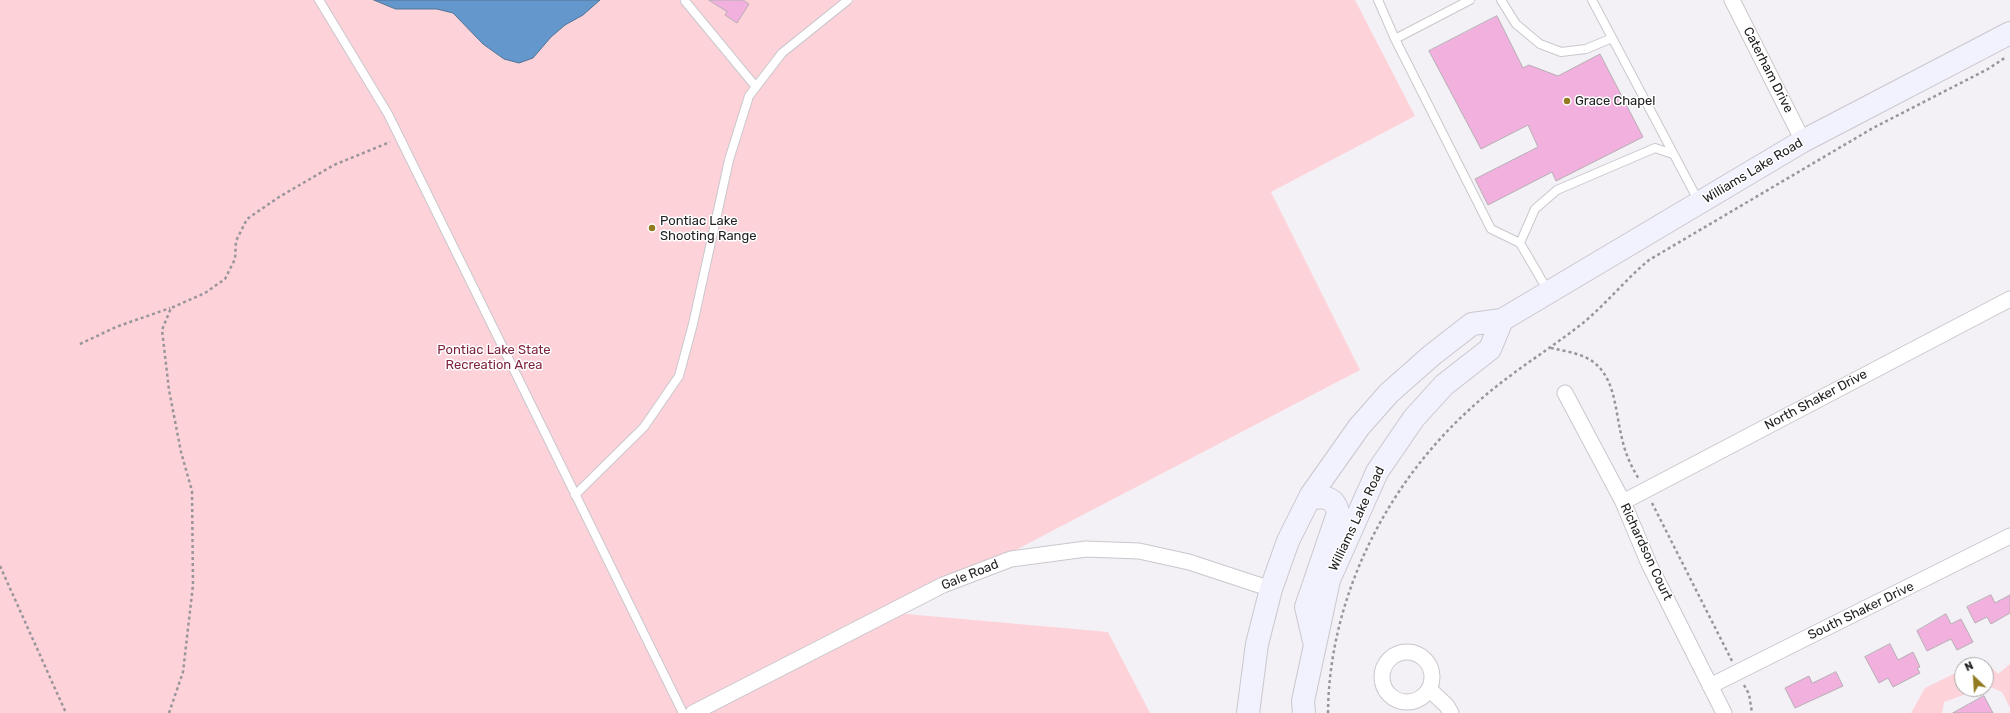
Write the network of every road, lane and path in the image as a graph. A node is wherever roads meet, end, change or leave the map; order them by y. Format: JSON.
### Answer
{"nodes":[{"id":1,"x":319,"y":0,"type":"edge"},
{"id":2,"x":848,"y":0,"type":"edge"},
{"id":3,"x":1378,"y":0,"type":"edge"},
{"id":4,"x":1470,"y":0,"type":"edge"},
{"id":5,"x":1501,"y":0,"type":"edge"},
{"id":6,"x":1592,"y":0,"type":"edge"},
{"id":7,"x":1732,"y":0,"type":"edge"},
{"id":8,"x":685,"y":1,"type":"dead end"},
{"id":9,"x":2010,"y":33,"type":"edge"},
{"id":10,"x":1612,"y":38,"type":"junction"},
{"id":11,"x":1395,"y":39,"type":"junction"},
{"id":12,"x":2010,"y":55,"type":"edge"},
{"id":13,"x":756,"y":87,"type":"junction"},
{"id":14,"x":400,"y":138,"type":"junction"},
{"id":15,"x":1803,"y":141,"type":"junction"},
{"id":16,"x":1673,"y":154,"type":"junction"},
{"id":17,"x":1699,"y":203,"type":"junction"},
{"id":18,"x":1520,"y":243,"type":"junction"},
{"id":19,"x":1548,"y":293,"type":"junction"},
{"id":20,"x":2010,"y":299,"type":"edge"},
{"id":21,"x":171,"y":308,"type":"junction"},
{"id":22,"x":1502,"y":320,"type":"junction"},
{"id":23,"x":80,"y":344,"type":"dead end"},
{"id":24,"x":1550,"y":348,"type":"junction"},
{"id":25,"x":1398,"y":386,"type":"junction"},
{"id":26,"x":1565,"y":393,"type":"dead end"},
{"id":27,"x":1420,"y":412,"type":"junction"},
{"id":28,"x":1646,"y":491,"type":"junction"},
{"id":29,"x":575,"y":495,"type":"junction"},
{"id":30,"x":1309,"y":499,"type":"junction"},
{"id":31,"x":1623,"y":502,"type":"junction"},
{"id":32,"x":2010,"y":536,"type":"edge"},
{"id":33,"x":0,"y":566,"type":"edge"},
{"id":34,"x":1271,"y":589,"type":"junction"},
{"id":35,"x":1315,"y":646,"type":"junction"},
{"id":36,"x":1738,"y":672,"type":"junction"},
{"id":37,"x":1710,"y":686,"type":"junction"},
{"id":38,"x":1429,"y":689,"type":"dead end"},
{"id":39,"x":66,"y":713,"type":"edge"},
{"id":40,"x":169,"y":713,"type":"edge"},
{"id":41,"x":683,"y":713,"type":"edge"},
{"id":42,"x":693,"y":713,"type":"edge"},
{"id":43,"x":1248,"y":713,"type":"edge"},
{"id":44,"x":1304,"y":713,"type":"edge"},
{"id":45,"x":1328,"y":713,"type":"edge"},
{"id":46,"x":1451,"y":713,"type":"edge"},
{"id":47,"x":1724,"y":713,"type":"edge"},
{"id":48,"x":1752,"y":713,"type":"edge"}],
"edges":[{"from":1,"to":14,"type":"lane"},
{"from":2,"to":13,"type":"lane"},
{"from":3,"to":11,"type":"lane"},
{"from":4,"to":11,"type":"lane"},
{"from":5,"to":10,"type":"lane"},
{"from":6,"to":10,"type":"lane"},
{"from":7,"to":15,"type":"street","name":"Caterham Drive"},
{"from":8,"to":13,"type":"lane"},
{"from":9,"to":15,"type":"main road","name":"Williams Lake Road"},
{"from":10,"to":16,"type":"lane"},
{"from":11,"to":18,"type":"lane"},
{"from":12,"to":24,"type":"path"},
{"from":13,"to":29,"type":"lane"},
{"from":14,"to":21,"type":"path"},
{"from":14,"to":29,"type":"lane"},
{"from":15,"to":17,"type":"main road","name":"Williams Lake Road"},
{"from":16,"to":17,"type":"lane"},
{"from":16,"to":18,"type":"lane"},
{"from":17,"to":19,"type":"main road","name":"Williams Lake Road"},
{"from":18,"to":19,"type":"lane"},
{"from":19,"to":22,"type":"main road","name":"Williams Lake Road"},
{"from":20,"to":28,"type":"street","name":"North Shaker Drive"},
{"from":21,"to":23,"type":"path"},
{"from":21,"to":40,"type":"path"},
{"from":22,"to":25,"type":"main road","name":"Williams Lake Road"},
{"from":22,"to":27,"type":"main road","name":"Williams Lake Road"},
{"from":24,"to":28,"type":"path"},
{"from":24,"to":45,"type":"path"},
{"from":25,"to":27,"type":"main road"},
{"from":25,"to":30,"type":"main road","name":"Williams Lake Road"},
{"from":26,"to":31,"type":"street","name":"Richardson Court"},
{"from":27,"to":35,"type":"main road","name":"Williams Lake Road"},
{"from":28,"to":31,"type":"street","name":"North Shaker Drive"},
{"from":28,"to":36,"type":"path"},
{"from":29,"to":41,"type":"lane"},
{"from":30,"to":34,"type":"main road","name":"Williams Lake Road"},
{"from":30,"to":35,"type":"main road"},
{"from":31,"to":37,"type":"street","name":"Richardson Court"},
{"from":32,"to":36,"type":"street","name":"South Shaker Drive"},
{"from":33,"to":39,"type":"path"},
{"from":34,"to":42,"type":"street","name":"Gale Road"},
{"from":34,"to":43,"type":"main road","name":"Williams Lake Road"},
{"from":35,"to":44,"type":"main road","name":"Williams Lake Road"},
{"from":36,"to":37,"type":"street","name":"South Shaker Drive"},
{"from":36,"to":48,"type":"path"},
{"from":37,"to":47,"type":"street","name":"Richardson Court"},
{"from":38,"to":46,"type":"street"}]}
